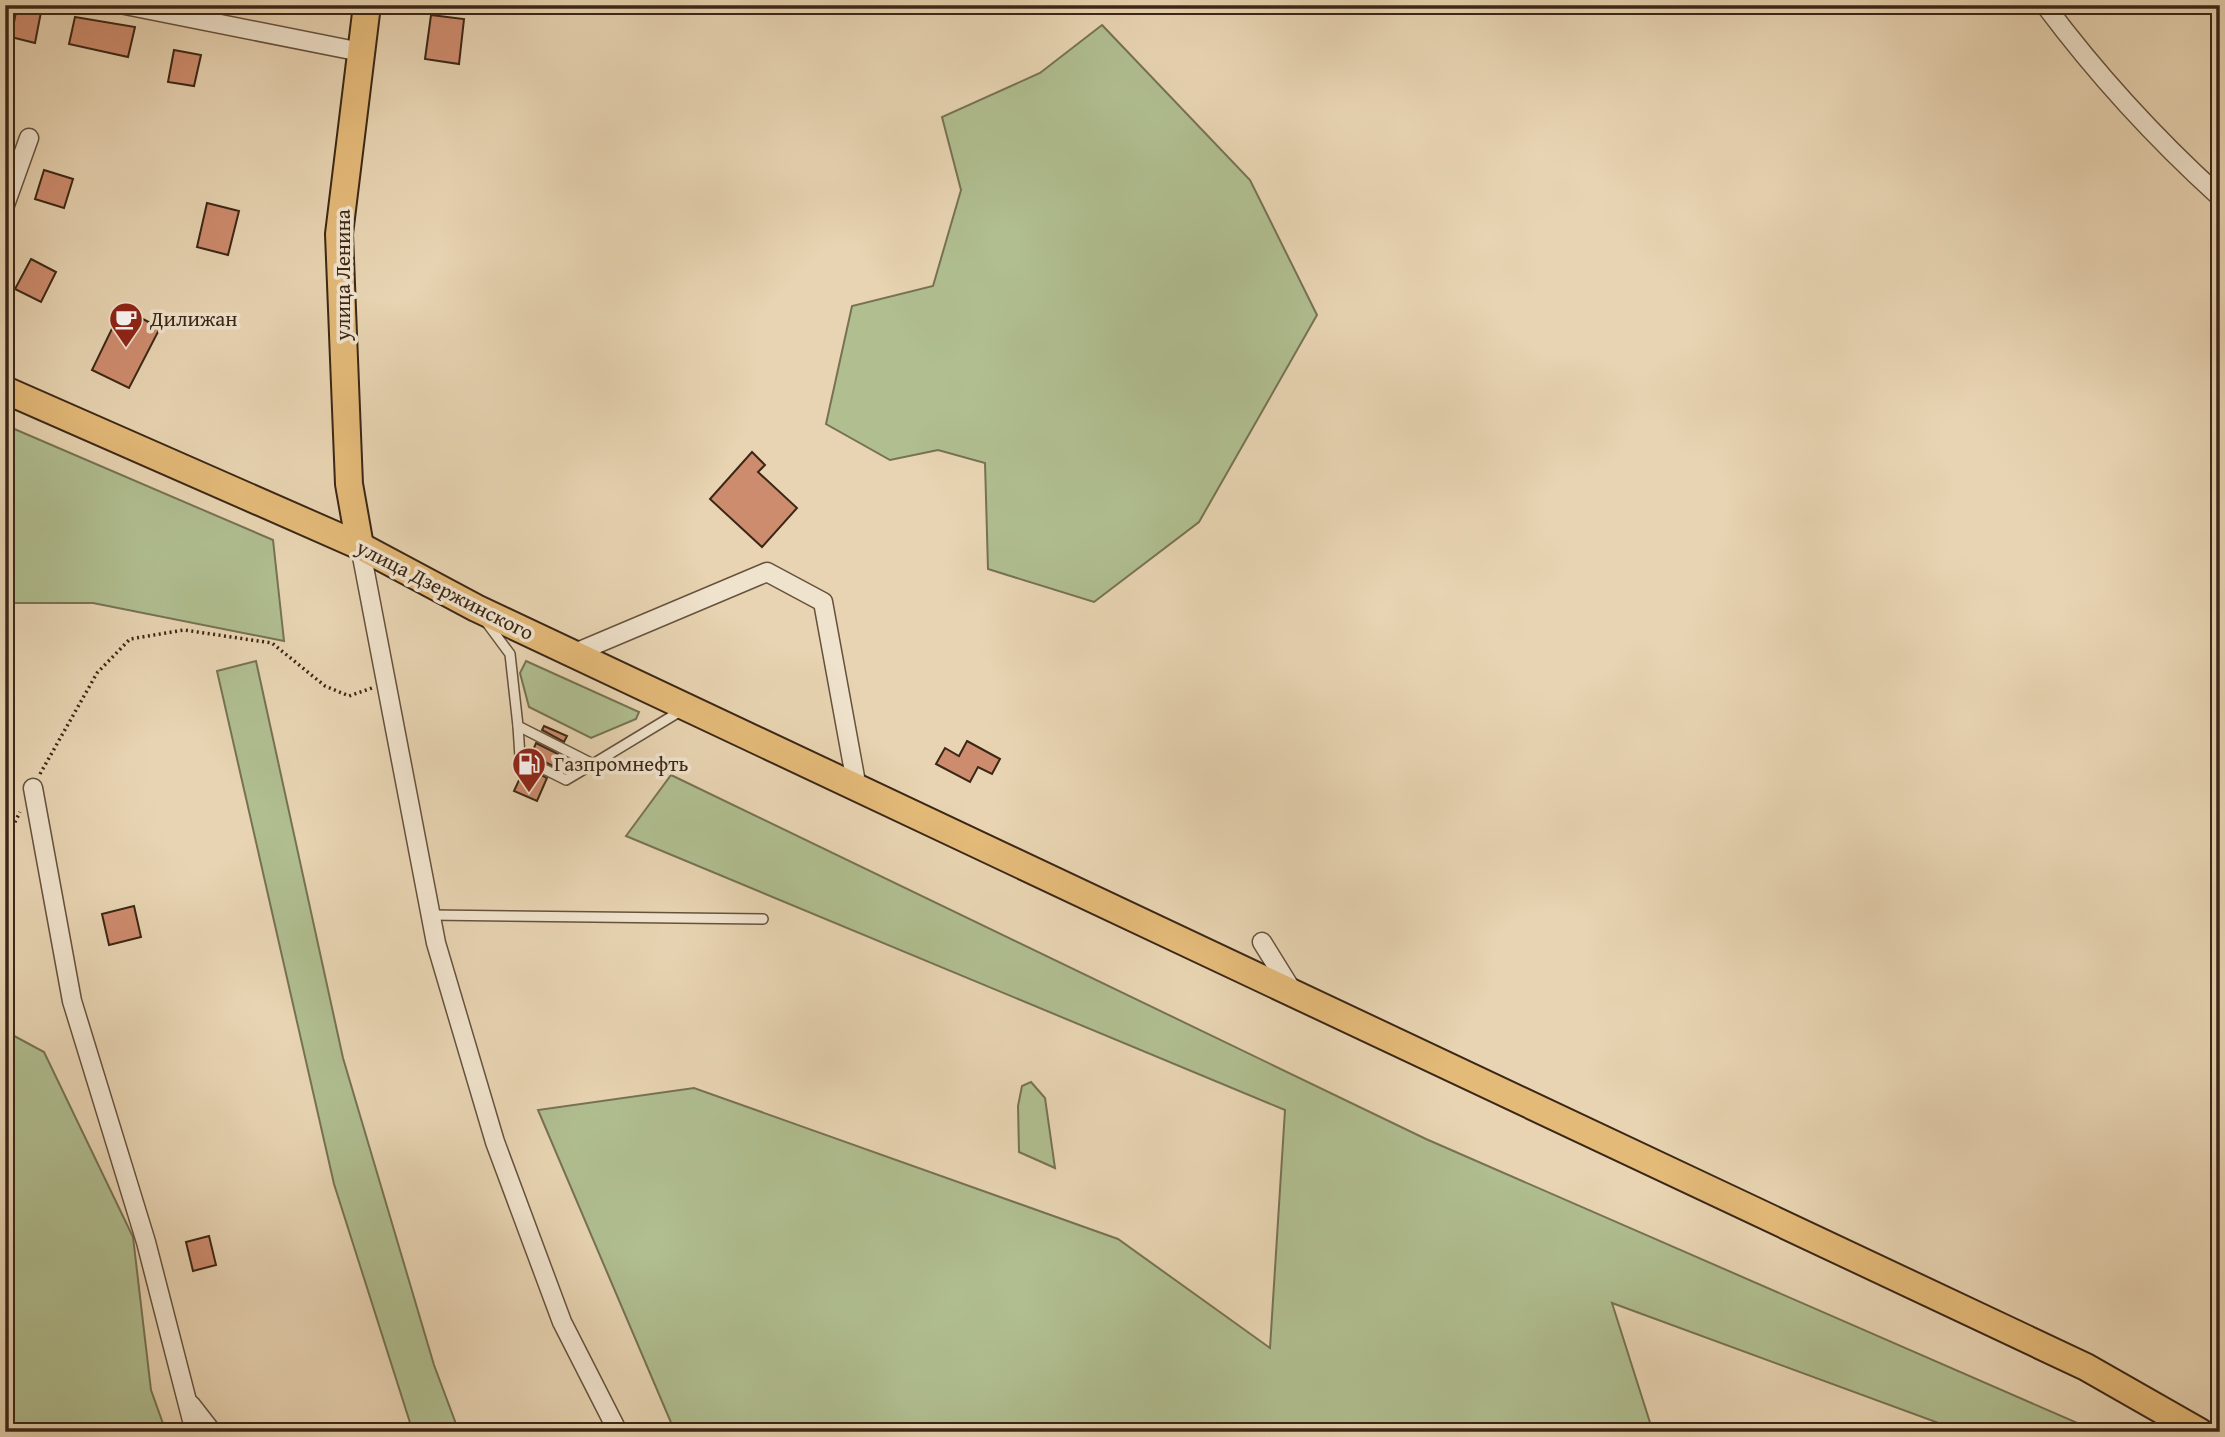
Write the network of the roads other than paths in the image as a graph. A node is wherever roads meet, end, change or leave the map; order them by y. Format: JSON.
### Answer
{"nodes":[{"id":1,"x":125,"y":5,"type":"edge"},
{"id":2,"x":367,"y":5,"type":"edge"},
{"id":3,"x":2045,"y":5,"type":"edge"},
{"id":4,"x":361,"y":52,"type":"junction"},
{"id":5,"x":29,"y":138,"type":"dead end"},
{"id":6,"x":2220,"y":197,"type":"edge"},
{"id":7,"x":5,"y":205,"type":"edge"},
{"id":8,"x":5,"y":390,"type":"edge"},
{"id":9,"x":360,"y":546,"type":"junction"},
{"id":10,"x":476,"y":608,"type":"junction"},
{"id":11,"x":575,"y":653,"type":"junction"},
{"id":12,"x":689,"y":706,"type":"junction"},
{"id":13,"x":518,"y":726,"type":"junction"},
{"id":14,"x":593,"y":764,"type":"junction"},
{"id":15,"x":33,"y":788,"type":"road end"},
{"id":16,"x":869,"y":794,"type":"junction"},
{"id":17,"x":430,"y":915,"type":"junction"},
{"id":18,"x":764,"y":919,"type":"dead end"},
{"id":19,"x":1262,"y":942,"type":"dead end"},
{"id":20,"x":1295,"y":994,"type":"junction"},
{"id":21,"x":187,"y":1399,"type":"junction"},
{"id":22,"x":195,"y":1432,"type":"edge"},
{"id":23,"x":212,"y":1432,"type":"edge"},
{"id":24,"x":618,"y":1432,"type":"edge"},
{"id":25,"x":2200,"y":1432,"type":"edge"}],
"edges":[{"from":1,"to":4,"type":"street"},
{"from":2,"to":4,"type":"main road","name":"улица Ленина"},
{"from":3,"to":6,"type":"street"},
{"from":4,"to":9,"type":"main road","name":"улица Ленина"},
{"from":5,"to":7,"type":"street"},
{"from":8,"to":9,"type":"main road","name":"улица Дзержинского"},
{"from":9,"to":10,"type":"main road","name":"улица Дзержинского"},
{"from":9,"to":17,"type":"street"},
{"from":10,"to":11,"type":"main road","name":"улица Дзержинского"},
{"from":10,"to":13,"type":"lane"},
{"from":11,"to":12,"type":"main road","name":"улица Дзержинского"},
{"from":11,"to":16,"type":"street"},
{"from":12,"to":14,"type":"lane"},
{"from":12,"to":16,"type":"main road","name":"улица Дзержинского"},
{"from":13,"to":14,"type":"lane"},
{"from":13,"to":14,"type":"lane"},
{"from":15,"to":21,"type":"street"},
{"from":16,"to":20,"type":"main road","name":"улица Дзержинского"},
{"from":17,"to":18,"type":"lane"},
{"from":17,"to":24,"type":"street"},
{"from":19,"to":20,"type":"street"},
{"from":20,"to":25,"type":"main road","name":"улица Дзержинского"},
{"from":21,"to":22,"type":"street"},
{"from":21,"to":23,"type":"street"}]}
